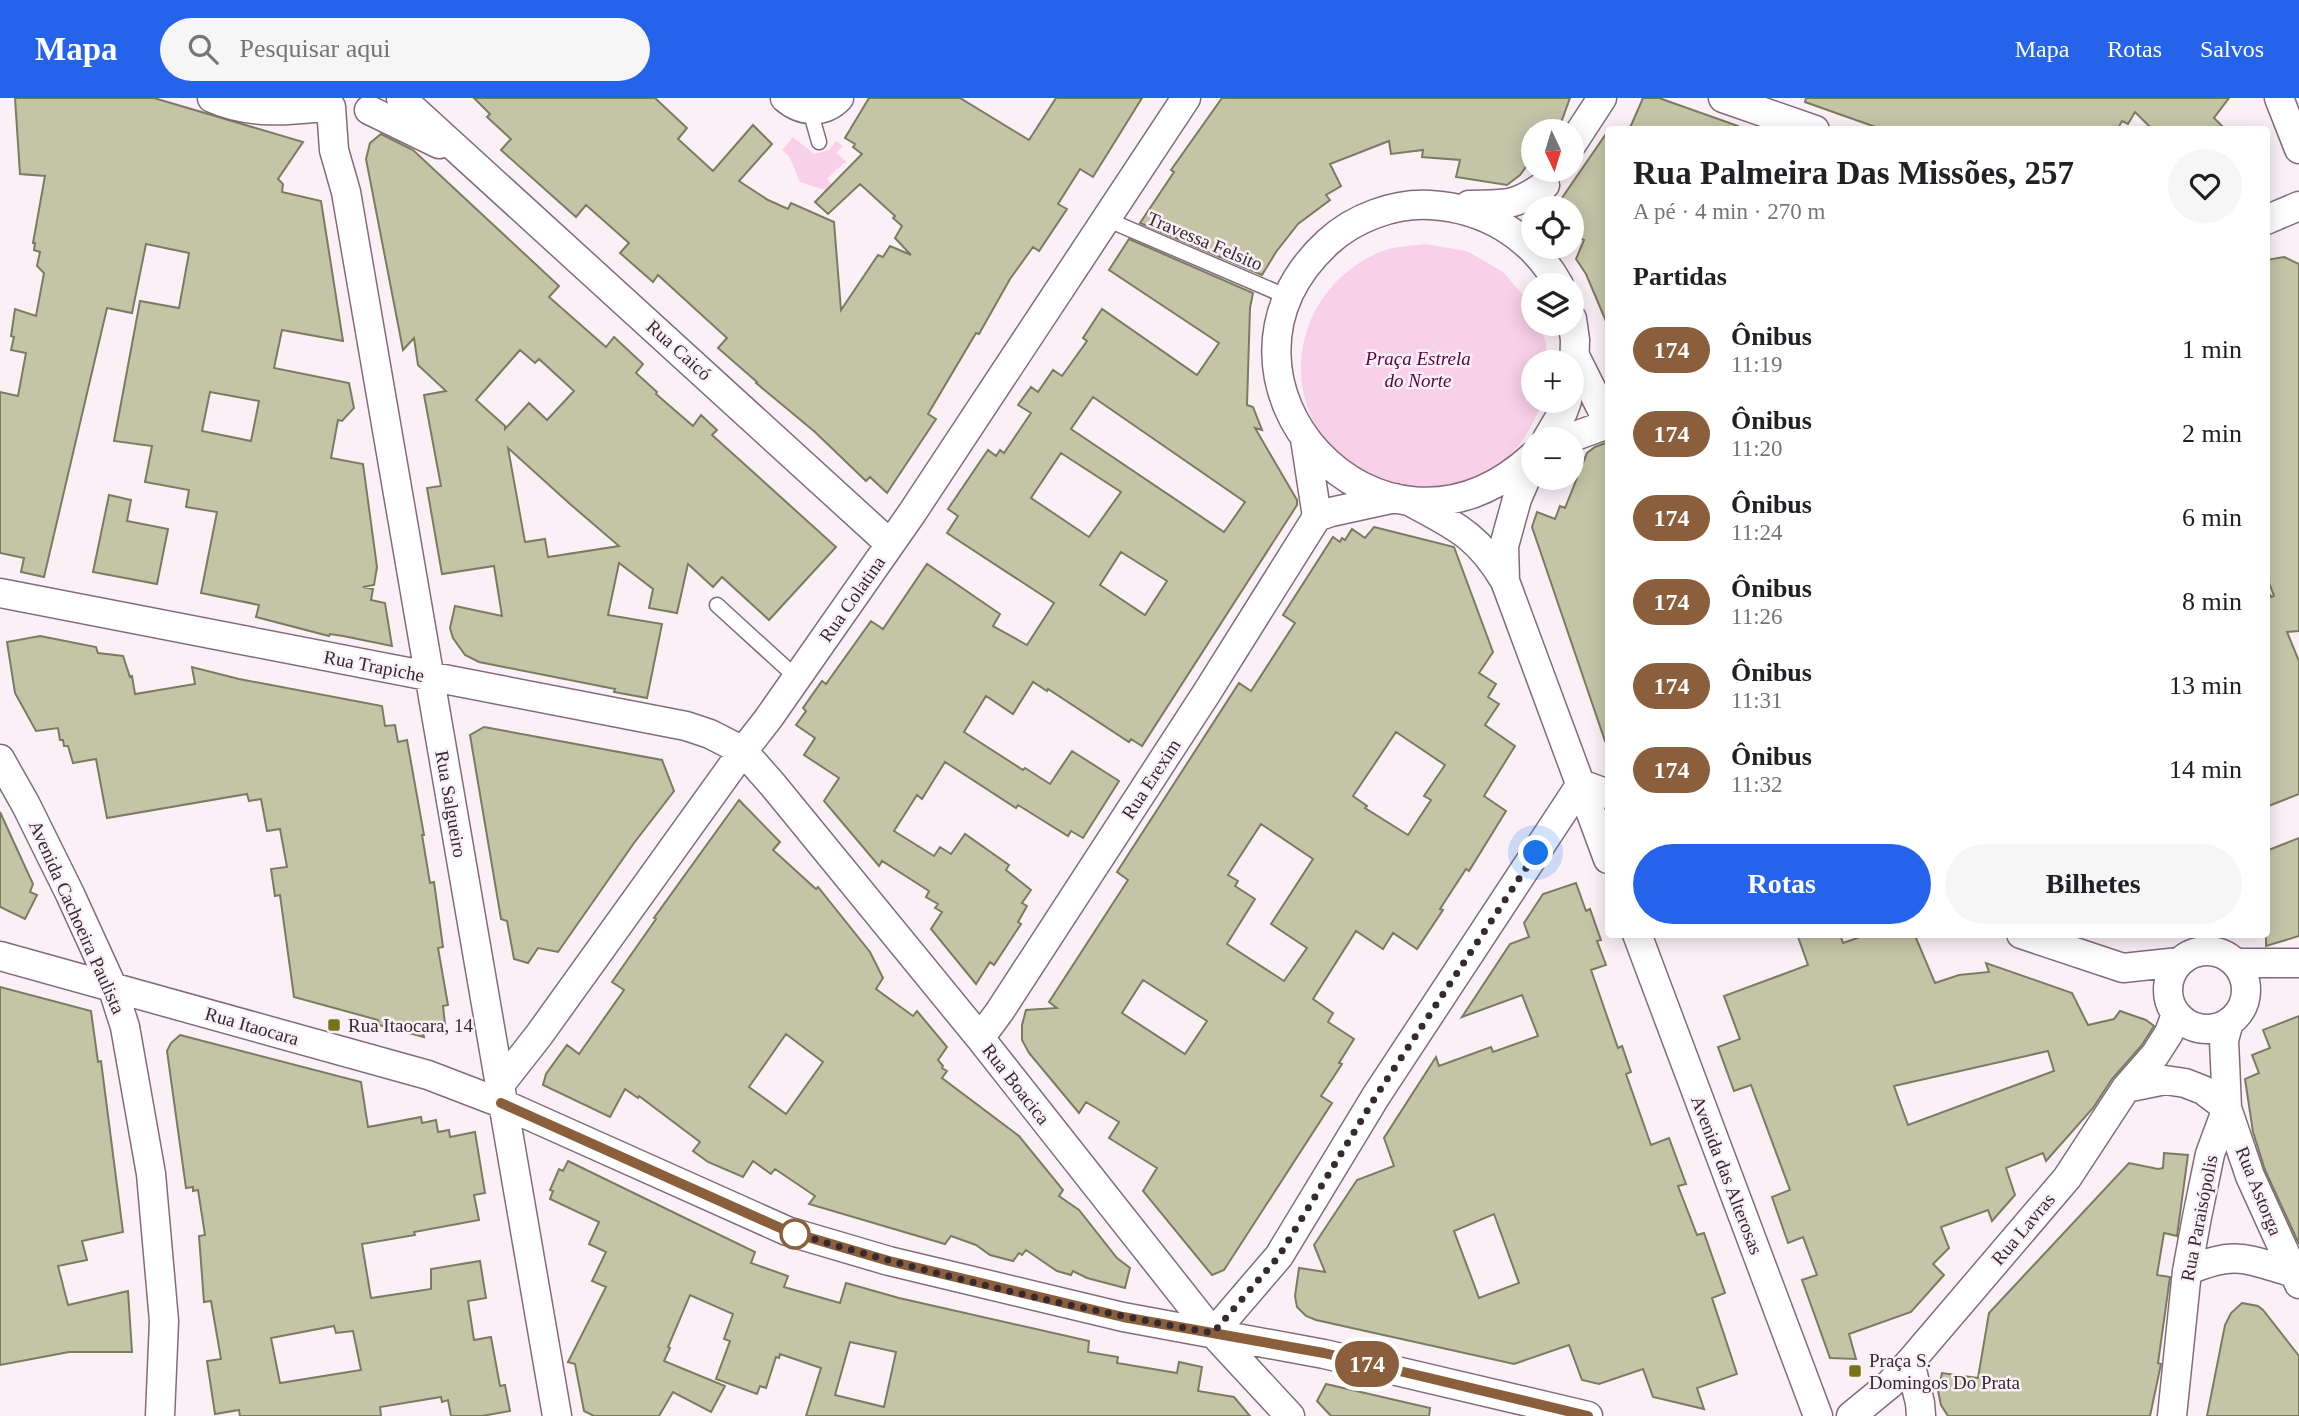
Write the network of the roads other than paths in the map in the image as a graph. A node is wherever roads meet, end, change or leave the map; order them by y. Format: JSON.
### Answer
{"nodes":[{"id":1,"x":212,"y":98,"type":"edge"},
{"id":2,"x":401,"y":98,"type":"edge"},
{"id":3,"x":839,"y":98,"type":"edge"},
{"id":4,"x":1186,"y":98,"type":"edge"},
{"id":5,"x":1602,"y":98,"type":"edge"},
{"id":6,"x":1723,"y":98,"type":"edge"},
{"id":7,"x":2278,"y":98,"type":"edge"},
{"id":8,"x":798,"y":104,"type":"edge"},
{"id":9,"x":347,"y":106,"type":"edge"},
{"id":10,"x":1584,"y":126,"type":"edge"},
{"id":11,"x":1804,"y":126,"type":"edge"},
{"id":12,"x":819,"y":142,"type":"dead end"},
{"id":13,"x":2299,"y":149,"type":"edge"},
{"id":14,"x":467,"y":157,"type":"junction"},
{"id":15,"x":1546,"y":188,"type":"edge"},
{"id":16,"x":1446,"y":206,"type":"junction"},
{"id":17,"x":2299,"y":206,"type":"edge"},
{"id":18,"x":2270,"y":217,"type":"edge"},
{"id":19,"x":1106,"y":219,"type":"junction"},
{"id":20,"x":1550,"y":266,"type":"edge"},
{"id":21,"x":1288,"y":297,"type":"junction"},
{"id":22,"x":1584,"y":374,"type":"edge"},
{"id":23,"x":1605,"y":417,"type":"edge"},
{"id":24,"x":1605,"y":424,"type":"edge"},
{"id":25,"x":1584,"y":432,"type":"edge"},
{"id":26,"x":1305,"y":439,"type":"junction"},
{"id":27,"x":1521,"y":467,"type":"edge"},
{"id":28,"x":1521,"y":490,"type":"edge"},
{"id":29,"x":1401,"y":499,"type":"junction"},
{"id":30,"x":1317,"y":517,"type":"junction"},
{"id":31,"x":890,"y":544,"type":"junction"},
{"id":32,"x":1504,"y":581,"type":"junction"},
{"id":33,"x":0,"y":593,"type":"edge"},
{"id":34,"x":717,"y":605,"type":"dead end"},
{"id":35,"x":429,"y":676,"type":"junction"},
{"id":36,"x":797,"y":678,"type":"junction"},
{"id":37,"x":743,"y":751,"type":"junction"},
{"id":38,"x":0,"y":759,"type":"edge"},
{"id":39,"x":1580,"y":784,"type":"junction"},
{"id":40,"x":1605,"y":793,"type":"edge"},
{"id":41,"x":1605,"y":851,"type":"edge"},
{"id":42,"x":1639,"y":938,"type":"edge"},
{"id":43,"x":2033,"y":938,"type":"edge"},
{"id":44,"x":2186,"y":951,"type":"edge"},
{"id":45,"x":2229,"y":951,"type":"edge"},
{"id":46,"x":0,"y":956,"type":"edge"},
{"id":47,"x":2299,"y":966,"type":"edge"},
{"id":48,"x":2123,"y":968,"type":"junction"},
{"id":49,"x":112,"y":986,"type":"junction"},
{"id":50,"x":2246,"y":995,"type":"junction"},
{"id":51,"x":2173,"y":1009,"type":"junction"},
{"id":52,"x":2229,"y":1022,"type":"junction"},
{"id":53,"x":980,"y":1038,"type":"junction"},
{"id":54,"x":2126,"y":1088,"type":"junction"},
{"id":55,"x":500,"y":1095,"type":"junction"},
{"id":56,"x":2227,"y":1108,"type":"junction"},
{"id":57,"x":2187,"y":1271,"type":"junction"},
{"id":58,"x":2297,"y":1279,"type":"edge"},
{"id":59,"x":1213,"y":1333,"type":"junction"},
{"id":60,"x":1910,"y":1362,"type":"junction"},
{"id":61,"x":160,"y":1416,"type":"edge"},
{"id":62,"x":557,"y":1416,"type":"edge"},
{"id":63,"x":1290,"y":1416,"type":"edge"},
{"id":64,"x":1588,"y":1416,"type":"edge"},
{"id":65,"x":1818,"y":1416,"type":"edge"},
{"id":66,"x":1851,"y":1416,"type":"edge"},
{"id":67,"x":1921,"y":1416,"type":"edge"},
{"id":68,"x":2172,"y":1416,"type":"edge"}],
"edges":[{"from":1,"to":9,"type":"street"},
{"from":2,"to":14,"type":"street","name":"Rua Caicó"},
{"from":3,"to":8,"type":"street"},
{"from":4,"to":19,"type":"street","name":"Rua Colatina"},
{"from":5,"to":10,"type":"street"},
{"from":6,"to":11,"type":"street"},
{"from":7,"to":13,"type":"street"},
{"from":8,"to":12,"type":"lane"},
{"from":9,"to":14,"type":"street","name":"Rua Caicó"},
{"from":9,"to":35,"type":"street","name":"Rua Salgueiro"},
{"from":14,"to":31,"type":"street","name":"Rua Caicó"},
{"from":15,"to":16,"type":"street"},
{"from":16,"to":20,"type":"street"},
{"from":16,"to":21,"type":"street"},
{"from":17,"to":18,"type":"street"},
{"from":19,"to":21,"type":"lane","name":"Travessa Felsito"},
{"from":19,"to":31,"type":"street","name":"Rua Colatina"},
{"from":21,"to":26,"type":"street"},
{"from":22,"to":23,"type":"street"},
{"from":24,"to":25,"type":"street"},
{"from":26,"to":29,"type":"street"},
{"from":26,"to":30,"type":"street"},
{"from":27,"to":29,"type":"street"},
{"from":28,"to":32,"type":"street"},
{"from":29,"to":30,"type":"street"},
{"from":29,"to":32,"type":"street"},
{"from":30,"to":53,"type":"street","name":"Rua Erexim"},
{"from":31,"to":36,"type":"street","name":"Rua Colatina"},
{"from":32,"to":39,"type":"street"},
{"from":33,"to":35,"type":"street","name":"Rua Trapiche"},
{"from":34,"to":36,"type":"lane"},
{"from":35,"to":37,"type":"street","name":"Rua Trapiche"},
{"from":35,"to":55,"type":"street","name":"Rua Salgueiro"},
{"from":36,"to":37,"type":"street","name":"Rua Colatina"},
{"from":37,"to":53,"type":"street","name":"Rua Boacica"},
{"from":37,"to":55,"type":"street","name":"Rua Colatina"},
{"from":38,"to":49,"type":"street","name":"Avenida Cachoeira Paulista"},
{"from":39,"to":40,"type":"street"},
{"from":39,"to":41,"type":"street"},
{"from":39,"to":59,"type":"street"},
{"from":42,"to":65,"type":"street","name":"Avenida das Alterosas"},
{"from":43,"to":48,"type":"street"},
{"from":44,"to":45,"type":"street"},
{"from":44,"to":48,"type":"street"},
{"from":44,"to":51,"type":"street"},
{"from":45,"to":47,"type":"street"},
{"from":45,"to":50,"type":"street"},
{"from":46,"to":49,"type":"street","name":"Rua Itaocara"},
{"from":47,"to":50,"type":"street"},
{"from":48,"to":51,"type":"street"},
{"from":49,"to":55,"type":"street","name":"Rua Itaocara"},
{"from":49,"to":61,"type":"street","name":"Avenida Cachoeira Paulista"},
{"from":50,"to":52,"type":"street"},
{"from":51,"to":52,"type":"street"},
{"from":51,"to":54,"type":"street","name":"Rua Lavras"},
{"from":52,"to":56,"type":"street","name":"Rua Paraisópolis"},
{"from":53,"to":59,"type":"street","name":"Rua Boacica"},
{"from":54,"to":56,"type":"street"},
{"from":54,"to":60,"type":"street","name":"Rua Lavras"},
{"from":55,"to":59,"type":"street","name":"Rua Itaocara"},
{"from":55,"to":62,"type":"street","name":"Rua Salgueiro"},
{"from":56,"to":57,"type":"street","name":"Rua Paraisópolis"},
{"from":56,"to":58,"type":"street","name":"Rua Astorga"},
{"from":57,"to":58,"type":"street","name":"Rua Astorga"},
{"from":57,"to":68,"type":"street","name":"Rua Paraisópolis"},
{"from":59,"to":63,"type":"street","name":"Rua Boacica"},
{"from":59,"to":64,"type":"street","name":"Rua Itaocara"},
{"from":60,"to":66,"type":"street","name":"Rua Lavras"},
{"from":60,"to":67,"type":"street"}]}
